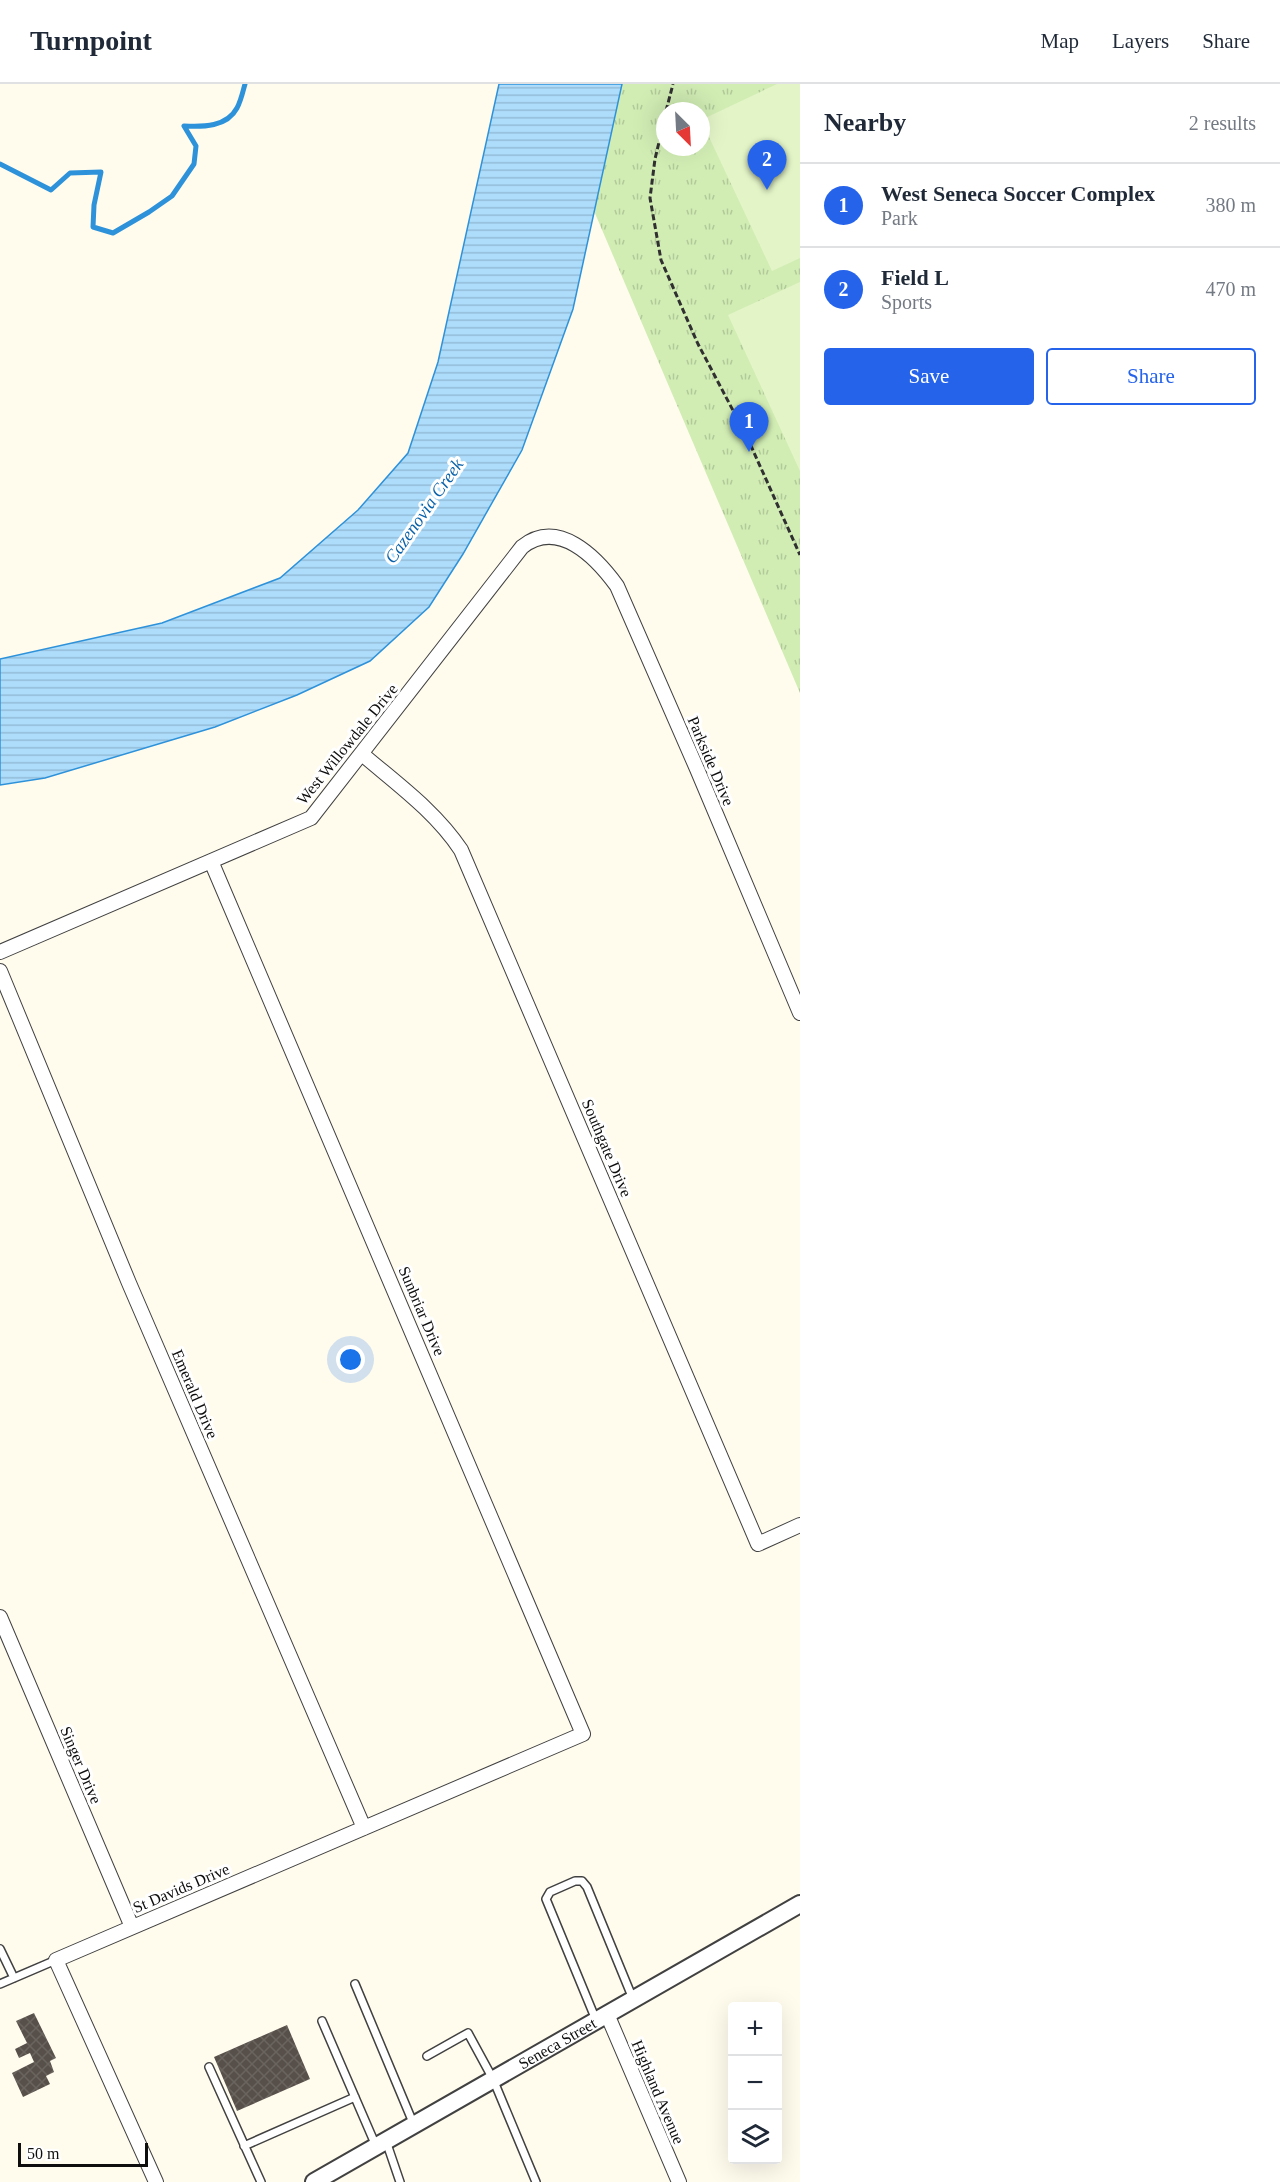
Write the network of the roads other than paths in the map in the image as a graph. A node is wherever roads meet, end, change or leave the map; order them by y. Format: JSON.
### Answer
{"nodes":[{"id":1,"x":566,"y":540,"type":"joint"},
{"id":2,"x":362,"y":754,"type":"junction"},
{"id":3,"x":211,"y":861,"type":"junction"},
{"id":4,"x":0,"y":952,"type":"edge"},
{"id":5,"x":0,"y":971,"type":"edge"},
{"id":6,"x":800,"y":1013,"type":"edge"},
{"id":7,"x":800,"y":1525,"type":"edge"},
{"id":8,"x":0,"y":1617,"type":"edge"},
{"id":9,"x":543,"y":1751,"type":"joint"},
{"id":10,"x":364,"y":1828,"type":"junction"},
{"id":11,"x":800,"y":1904,"type":"edge"},
{"id":12,"x":132,"y":1927,"type":"junction"},
{"id":13,"x":0,"y":1949,"type":"edge"},
{"id":14,"x":56,"y":1960,"type":"junction"},
{"id":15,"x":14,"y":1978,"type":"junction"},
{"id":16,"x":0,"y":1984,"type":"edge"},
{"id":17,"x":355,"y":1984,"type":"dead end"},
{"id":18,"x":633,"y":1999,"type":"junction"},
{"id":19,"x":602,"y":2017,"type":"junction"},
{"id":20,"x":322,"y":2020,"type":"dead end"},
{"id":21,"x":427,"y":2056,"type":"dead end"},
{"id":22,"x":209,"y":2067,"type":"dead end"},
{"id":23,"x":493,"y":2079,"type":"junction"},
{"id":24,"x":355,"y":2097,"type":"junction"},
{"id":25,"x":414,"y":2125,"type":"junction"},
{"id":26,"x":381,"y":2143,"type":"junction"},
{"id":27,"x":244,"y":2146,"type":"junction"},
{"id":28,"x":156,"y":2182,"type":"edge"},
{"id":29,"x":261,"y":2182,"type":"edge"},
{"id":30,"x":314,"y":2182,"type":"edge"},
{"id":31,"x":400,"y":2182,"type":"edge"},
{"id":32,"x":536,"y":2182,"type":"edge"},
{"id":33,"x":679,"y":2182,"type":"edge"}],
"edges":[{"from":1,"to":2,"type":"street","name":"West Willowdale Drive"},
{"from":1,"to":6,"type":"street","name":"Parkside Drive"},
{"from":2,"to":3,"type":"street","name":"West Willowdale Drive"},
{"from":2,"to":7,"type":"street","name":"Southgate Drive"},
{"from":3,"to":4,"type":"street","name":"West Willowdale Drive"},
{"from":3,"to":9,"type":"street","name":"Sunbriar Drive"},
{"from":5,"to":10,"type":"street","name":"Emerald Drive"},
{"from":8,"to":12,"type":"street","name":"Singer Drive"},
{"from":9,"to":10,"type":"street","name":"St Davids Drive"},
{"from":10,"to":12,"type":"street","name":"St Davids Drive"},
{"from":11,"to":18,"type":"street","name":"Seneca Street"},
{"from":12,"to":14,"type":"street","name":"St Davids Drive"},
{"from":13,"to":15,"type":"lane"},
{"from":14,"to":15,"type":"lane"},
{"from":14,"to":28,"type":"street"},
{"from":15,"to":16,"type":"lane"},
{"from":17,"to":25,"type":"lane"},
{"from":18,"to":19,"type":"street","name":"Seneca Street"},
{"from":18,"to":19,"type":"lane"},
{"from":19,"to":23,"type":"street","name":"Seneca Street"},
{"from":19,"to":33,"type":"street","name":"Highland Avenue"},
{"from":20,"to":24,"type":"lane"},
{"from":21,"to":23,"type":"lane"},
{"from":22,"to":27,"type":"lane"},
{"from":23,"to":25,"type":"street","name":"Seneca Street"},
{"from":23,"to":32,"type":"lane"},
{"from":24,"to":26,"type":"lane"},
{"from":24,"to":27,"type":"lane"},
{"from":25,"to":26,"type":"street","name":"Seneca Street"},
{"from":26,"to":30,"type":"street","name":"Seneca Street"},
{"from":26,"to":31,"type":"lane"},
{"from":27,"to":29,"type":"lane"}]}
